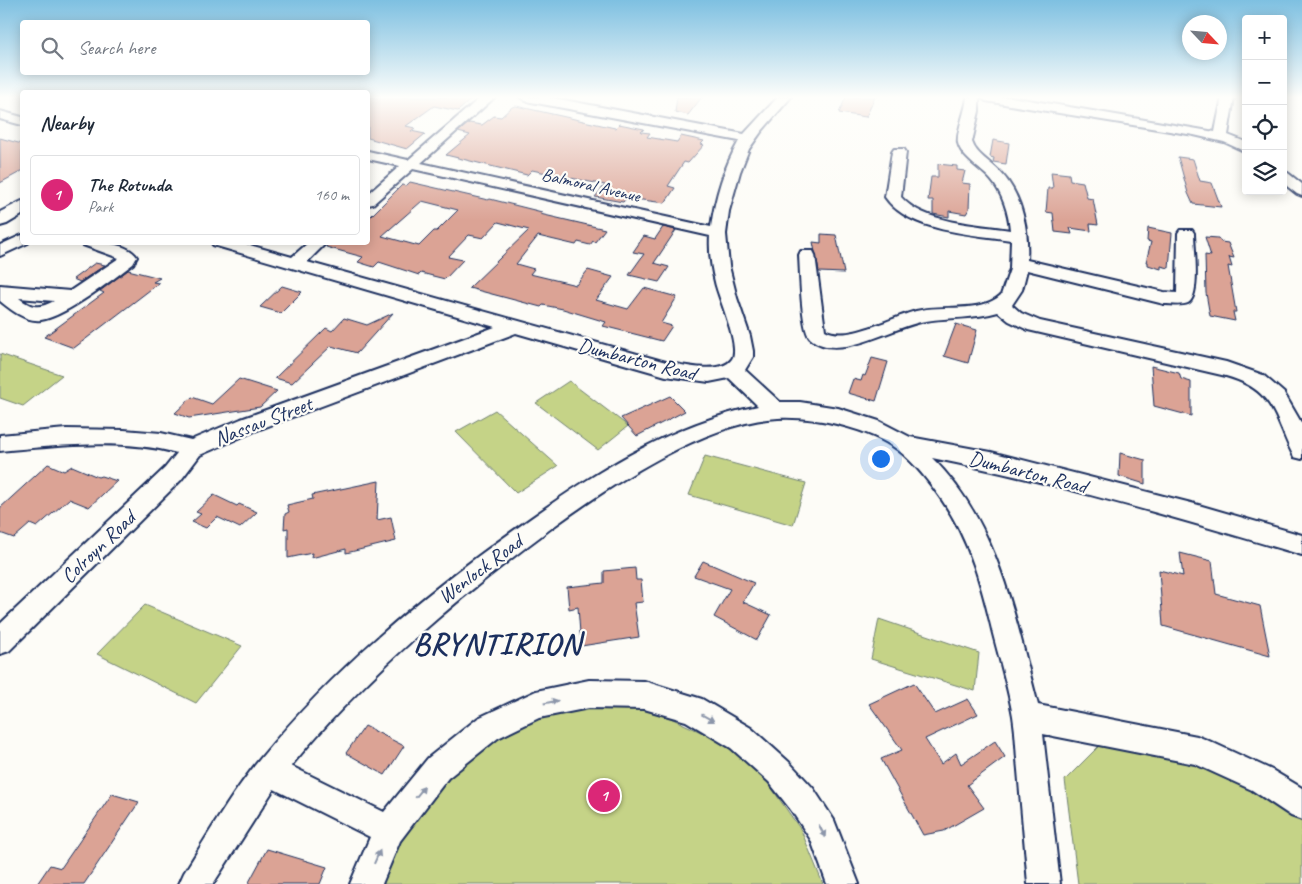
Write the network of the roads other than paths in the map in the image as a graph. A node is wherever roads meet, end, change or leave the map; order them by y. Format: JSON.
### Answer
{"nodes":[{"id":1,"x":440,"y":138,"type":"edge"},
{"id":2,"x":744,"y":138,"type":"edge"},
{"id":3,"x":965,"y":138,"type":"edge"},
{"id":4,"x":1225,"y":138,"type":"edge"},
{"id":5,"x":748,"y":139,"type":"joint"},
{"id":6,"x":1242,"y":146,"type":"edge"},
{"id":7,"x":899,"y":152,"type":"dead end"},
{"id":8,"x":370,"y":155,"type":"edge"},
{"id":9,"x":410,"y":164,"type":"junction"},
{"id":10,"x":1287,"y":179,"type":"edge"},
{"id":11,"x":1302,"y":191,"type":"edge"},
{"id":12,"x":20,"y":199,"type":"edge"},
{"id":13,"x":370,"y":199,"type":"edge"},
{"id":14,"x":20,"y":208,"type":"edge"},
{"id":15,"x":0,"y":211,"type":"edge"},
{"id":16,"x":0,"y":220,"type":"edge"},
{"id":17,"x":718,"y":233,"type":"junction"},
{"id":18,"x":1186,"y":233,"type":"dead end"},
{"id":19,"x":1018,"y":236,"type":"junction"},
{"id":20,"x":20,"y":241,"type":"edge"},
{"id":21,"x":98,"y":245,"type":"edge"},
{"id":22,"x":229,"y":245,"type":"edge"},
{"id":23,"x":316,"y":245,"type":"edge"},
{"id":24,"x":0,"y":251,"type":"edge"},
{"id":25,"x":807,"y":255,"type":"dead end"},
{"id":26,"x":295,"y":264,"type":"junction"},
{"id":27,"x":1018,"y":264,"type":"junction"},
{"id":28,"x":0,"y":292,"type":"edge"},
{"id":29,"x":1001,"y":305,"type":"junction"},
{"id":30,"x":459,"y":310,"type":"junction"},
{"id":31,"x":515,"y":326,"type":"junction"},
{"id":32,"x":451,"y":351,"type":"junction"},
{"id":33,"x":731,"y":369,"type":"junction"},
{"id":34,"x":775,"y":410,"type":"junction"},
{"id":35,"x":0,"y":443,"type":"edge"},
{"id":36,"x":905,"y":444,"type":"junction"},
{"id":37,"x":192,"y":449,"type":"junction"},
{"id":38,"x":1302,"y":451,"type":"edge"},
{"id":39,"x":1302,"y":545,"type":"edge"},
{"id":40,"x":0,"y":642,"type":"edge"},
{"id":41,"x":1027,"y":718,"type":"junction"},
{"id":42,"x":270,"y":771,"type":"junction"},
{"id":43,"x":1302,"y":805,"type":"edge"},
{"id":44,"x":389,"y":830,"type":"junction"},
{"id":45,"x":195,"y":884,"type":"edge"},
{"id":46,"x":366,"y":884,"type":"edge"},
{"id":47,"x":843,"y":884,"type":"edge"},
{"id":48,"x":1044,"y":884,"type":"edge"}],
"edges":[{"from":1,"to":9,"type":"street"},
{"from":2,"to":5,"type":"street"},
{"from":3,"to":19,"type":"street"},
{"from":4,"to":6,"type":"street"},
{"from":5,"to":17,"type":"street"},
{"from":7,"to":19,"type":"street"},
{"from":8,"to":9,"type":"street","name":"Balmoral Avenue"},
{"from":9,"to":13,"type":"street"},
{"from":9,"to":17,"type":"street","name":"Balmoral Avenue"},
{"from":10,"to":11,"type":"street"},
{"from":12,"to":15,"type":"main road"},
{"from":14,"to":16,"type":"main road"},
{"from":17,"to":33,"type":"street"},
{"from":18,"to":27,"type":"street"},
{"from":19,"to":27,"type":"street"},
{"from":20,"to":24,"type":"street"},
{"from":21,"to":28,"type":"street"},
{"from":22,"to":26,"type":"street","name":"Dumbarton Road"},
{"from":23,"to":26,"type":"street"},
{"from":25,"to":29,"type":"street"},
{"from":26,"to":30,"type":"street","name":"Dumbarton Road"},
{"from":27,"to":29,"type":"street"},
{"from":29,"to":38,"type":"street"},
{"from":30,"to":31,"type":"street","name":"Dumbarton Road"},
{"from":30,"to":32,"type":"street"},
{"from":31,"to":32,"type":"street","name":"Nassau Street"},
{"from":31,"to":33,"type":"street","name":"Dumbarton Road"},
{"from":32,"to":37,"type":"street","name":"Nassau Street"},
{"from":33,"to":34,"type":"street"},
{"from":34,"to":36,"type":"street","name":"Dumbarton Road"},
{"from":34,"to":42,"type":"street","name":"Wenlock Road"},
{"from":35,"to":37,"type":"street","name":"Nassau Street"},
{"from":36,"to":39,"type":"street","name":"Dumbarton Road"},
{"from":36,"to":41,"type":"street"},
{"from":37,"to":40,"type":"street","name":"Colroyn Road"},
{"from":41,"to":43,"type":"street"},
{"from":41,"to":48,"type":"street"},
{"from":42,"to":44,"type":"street"},
{"from":42,"to":45,"type":"street","name":"Wenlock Road"},
{"from":46,"to":44,"type":"street","one_way":true},
{"from":44,"to":47,"type":"street","one_way":true}]}
